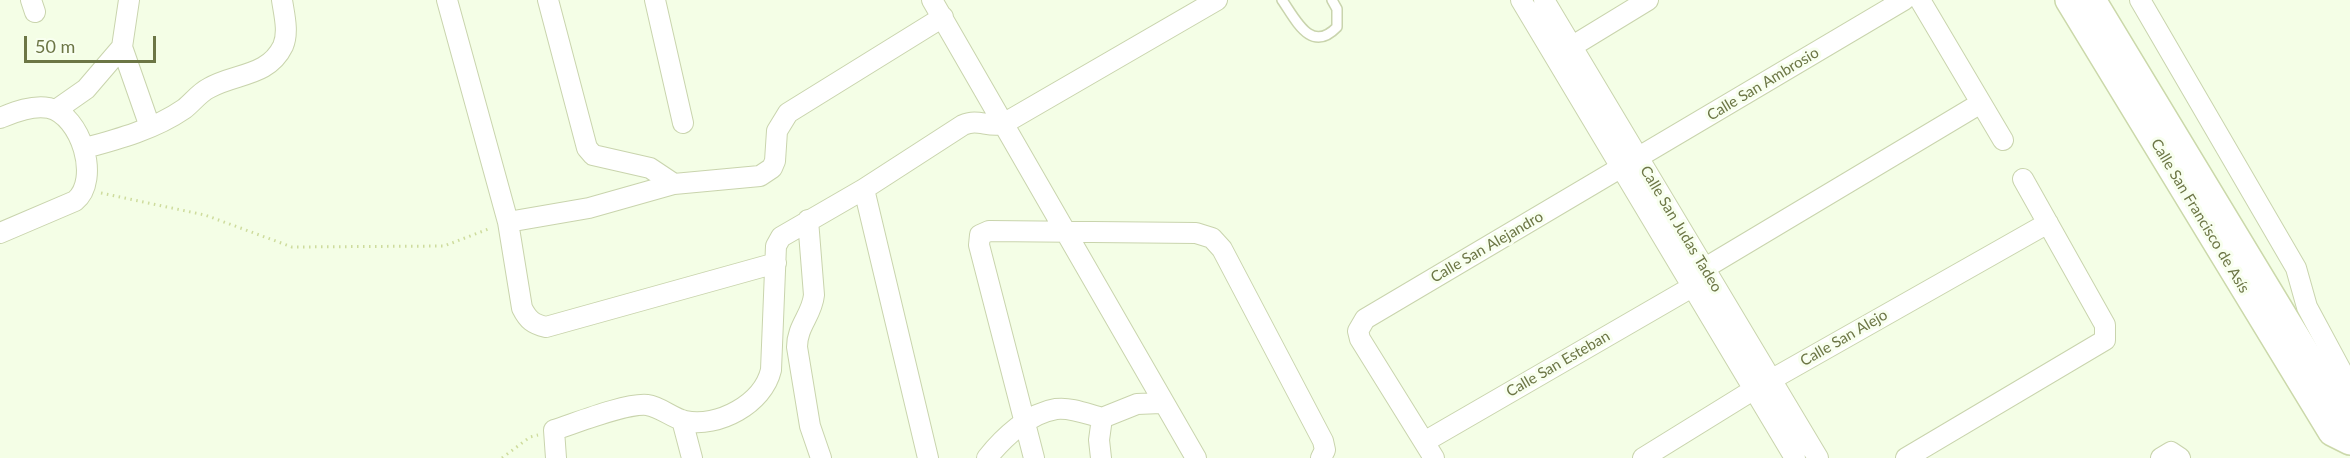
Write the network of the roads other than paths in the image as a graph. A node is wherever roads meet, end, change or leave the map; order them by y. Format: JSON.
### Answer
{"nodes":[{"id":1,"x":129,"y":0,"type":"edge"},
{"id":2,"x":282,"y":0,"type":"edge"},
{"id":3,"x":447,"y":0,"type":"edge"},
{"id":4,"x":548,"y":0,"type":"edge"},
{"id":5,"x":655,"y":0,"type":"edge"},
{"id":6,"x":932,"y":0,"type":"edge"},
{"id":7,"x":1217,"y":0,"type":"edge"},
{"id":8,"x":1282,"y":0,"type":"edge"},
{"id":9,"x":1332,"y":0,"type":"edge"},
{"id":10,"x":1521,"y":0,"type":"edge"},
{"id":11,"x":1544,"y":0,"type":"edge"},
{"id":12,"x":1648,"y":0,"type":"edge"},
{"id":13,"x":1904,"y":0,"type":"edge"},
{"id":14,"x":1920,"y":0,"type":"edge"},
{"id":15,"x":2069,"y":0,"type":"edge"},
{"id":16,"x":2092,"y":0,"type":"edge"},
{"id":17,"x":2140,"y":0,"type":"edge"},
{"id":18,"x":943,"y":17,"type":"junction"},
{"id":19,"x":122,"y":47,"type":"junction"},
{"id":20,"x":1571,"y":47,"type":"junction"},
{"id":21,"x":1981,"y":103,"type":"junction"},
{"id":22,"x":56,"y":110,"type":"junction"},
{"id":23,"x":0,"y":118,"type":"edge"},
{"id":24,"x":683,"y":123,"type":"dead end"},
{"id":25,"x":1003,"y":123,"type":"junction"},
{"id":26,"x":150,"y":127,"type":"junction"},
{"id":27,"x":2003,"y":140,"type":"dead end"},
{"id":28,"x":85,"y":148,"type":"junction"},
{"id":29,"x":1639,"y":159,"type":"junction"},
{"id":30,"x":1622,"y":169,"type":"junction"},
{"id":31,"x":2023,"y":179,"type":"dead end"},
{"id":32,"x":674,"y":184,"type":"junction"},
{"id":33,"x":864,"y":189,"type":"junction"},
{"id":34,"x":808,"y":220,"type":"junction"},
{"id":35,"x":508,"y":222,"type":"junction"},
{"id":36,"x":2048,"y":223,"type":"junction"},
{"id":37,"x":1066,"y":230,"type":"junction"},
{"id":38,"x":0,"y":233,"type":"edge"},
{"id":39,"x":776,"y":263,"type":"junction"},
{"id":40,"x":1705,"y":268,"type":"junction"},
{"id":41,"x":1692,"y":287,"type":"junction"},
{"id":42,"x":1772,"y":379,"type":"junction"},
{"id":43,"x":1753,"y":390,"type":"junction"},
{"id":44,"x":2350,"y":394,"type":"edge"},
{"id":45,"x":1161,"y":403,"type":"junction"},
{"id":46,"x":1102,"y":418,"type":"junction"},
{"id":47,"x":682,"y":420,"type":"junction"},
{"id":48,"x":1024,"y":424,"type":"junction"},
{"id":49,"x":2346,"y":425,"type":"edge"},
{"id":50,"x":1429,"y":450,"type":"edge"},
{"id":51,"x":556,"y":458,"type":"edge"},
{"id":52,"x":692,"y":458,"type":"edge"},
{"id":53,"x":821,"y":458,"type":"edge"},
{"id":54,"x":928,"y":458,"type":"edge"},
{"id":55,"x":987,"y":458,"type":"edge"},
{"id":56,"x":1034,"y":458,"type":"edge"},
{"id":57,"x":1101,"y":458,"type":"edge"},
{"id":58,"x":1196,"y":458,"type":"edge"},
{"id":59,"x":1321,"y":458,"type":"edge"},
{"id":60,"x":1643,"y":458,"type":"edge"},
{"id":61,"x":1795,"y":458,"type":"edge"},
{"id":62,"x":1818,"y":458,"type":"edge"},
{"id":63,"x":1906,"y":458,"type":"edge"}],
"edges":[{"from":1,"to":19,"type":"street"},
{"from":2,"to":26,"type":"street"},
{"from":3,"to":35,"type":"street"},
{"from":4,"to":32,"type":"street"},
{"from":5,"to":24,"type":"street"},
{"from":6,"to":18,"type":"street"},
{"from":7,"to":25,"type":"street"},
{"from":8,"to":9,"type":"lane"},
{"from":10,"to":30,"type":"street","name":"Calle San Judas Tadeo"},
{"from":11,"to":20,"type":"street","name":"Calle San Judas Tadeo"},
{"from":12,"to":20,"type":"street"},
{"from":13,"to":29,"type":"street","name":"Calle San Ambrosio"},
{"from":14,"to":21,"type":"street"},
{"from":15,"to":49,"type":"main road","name":"Calle San Francisco de Asís"},
{"from":16,"to":49,"type":"main road","name":"Calle San Francisco de Asís"},
{"from":17,"to":44,"type":"street"},
{"from":18,"to":25,"type":"street"},
{"from":18,"to":32,"type":"street"},
{"from":19,"to":22,"type":"street"},
{"from":19,"to":26,"type":"street"},
{"from":20,"to":29,"type":"street","name":"Calle San Judas Tadeo"},
{"from":21,"to":27,"type":"street"},
{"from":21,"to":40,"type":"street"},
{"from":22,"to":23,"type":"street"},
{"from":22,"to":28,"type":"street"},
{"from":25,"to":33,"type":"street"},
{"from":25,"to":37,"type":"street"},
{"from":26,"to":28,"type":"street"},
{"from":28,"to":38,"type":"street"},
{"from":29,"to":30,"type":"street","name":"Calle San Ambrosio"},
{"from":29,"to":40,"type":"street","name":"Calle San Judas Tadeo"},
{"from":30,"to":41,"type":"street","name":"Calle San Judas Tadeo"},
{"from":30,"to":50,"type":"street","name":"Calle San Alejandro"},
{"from":31,"to":36,"type":"street"},
{"from":32,"to":35,"type":"street"},
{"from":33,"to":34,"type":"street"},
{"from":33,"to":54,"type":"street"},
{"from":34,"to":39,"type":"street"},
{"from":34,"to":53,"type":"street"},
{"from":35,"to":39,"type":"street"},
{"from":36,"to":42,"type":"street","name":"Calle San Alejo"},
{"from":36,"to":63,"type":"street"},
{"from":37,"to":45,"type":"street"},
{"from":37,"to":48,"type":"street"},
{"from":37,"to":59,"type":"street"},
{"from":39,"to":47,"type":"street"},
{"from":40,"to":42,"type":"street","name":"Calle San Judas Tadeo"},
{"from":41,"to":43,"type":"street","name":"Calle San Judas Tadeo"},
{"from":41,"to":50,"type":"street","name":"Calle San Esteban"},
{"from":42,"to":43,"type":"street","name":"Calle San Alejo"},
{"from":42,"to":62,"type":"street","name":"Calle San Judas Tadeo"},
{"from":43,"to":60,"type":"street","name":"Calle San Alejo"},
{"from":43,"to":61,"type":"street","name":"Calle San Judas Tadeo"},
{"from":45,"to":46,"type":"street"},
{"from":45,"to":58,"type":"street"},
{"from":46,"to":48,"type":"street"},
{"from":46,"to":57,"type":"street"},
{"from":47,"to":51,"type":"street"},
{"from":47,"to":52,"type":"street"},
{"from":48,"to":55,"type":"street"},
{"from":48,"to":56,"type":"street"}]}
